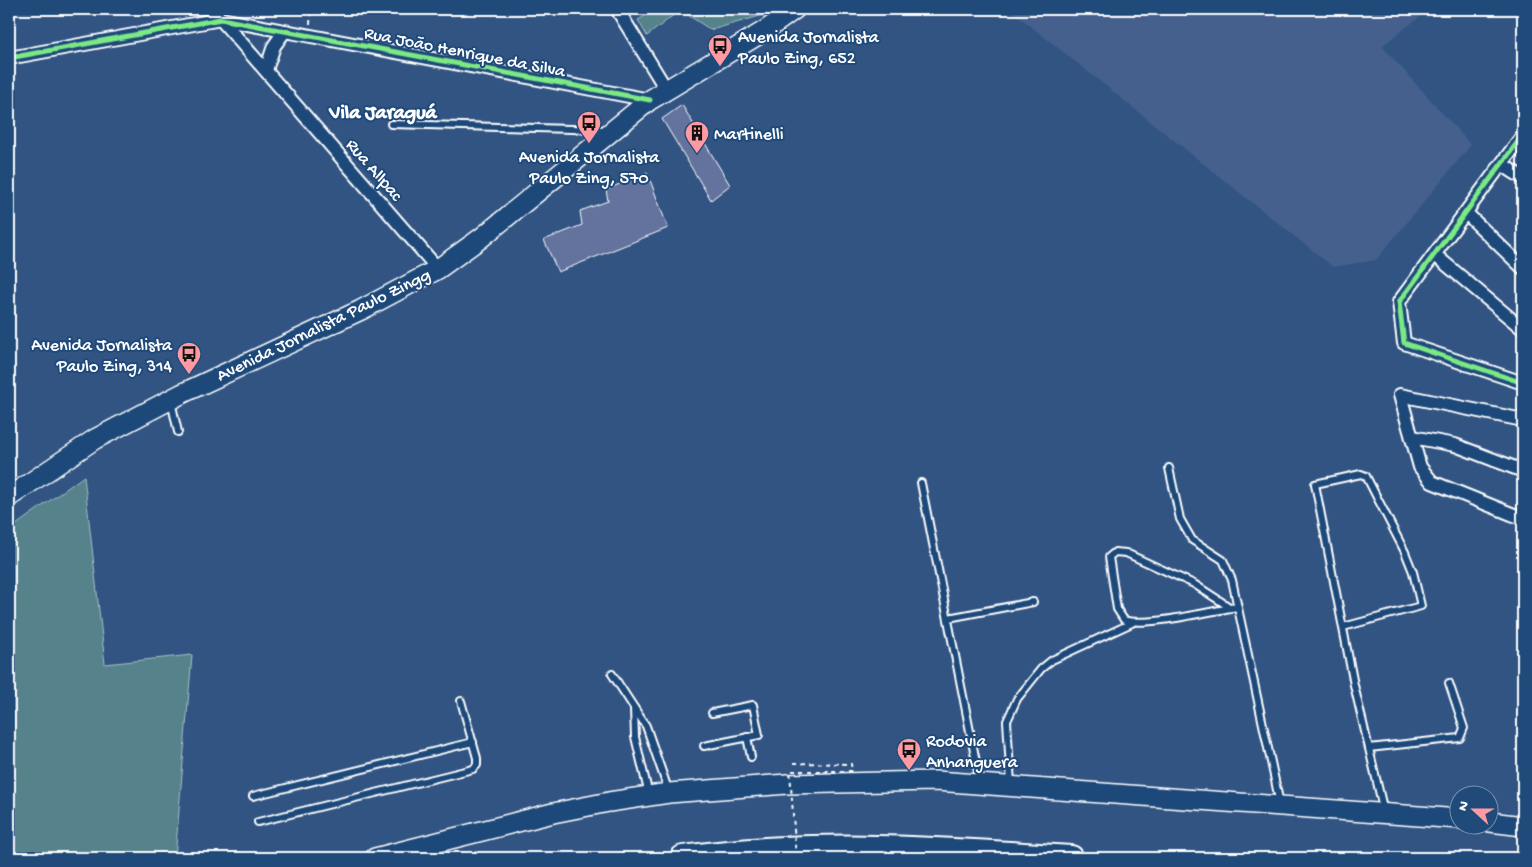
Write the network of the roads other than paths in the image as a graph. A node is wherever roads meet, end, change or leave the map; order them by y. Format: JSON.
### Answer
{"nodes":[{"id":1,"x":212,"y":9,"type":"edge"},
{"id":2,"x":617,"y":9,"type":"edge"},
{"id":3,"x":795,"y":9,"type":"edge"},
{"id":4,"x":221,"y":19,"type":"junction"},
{"id":5,"x":284,"y":32,"type":"junction"},
{"id":6,"x":9,"y":58,"type":"edge"},
{"id":7,"x":266,"y":70,"type":"junction"},
{"id":8,"x":666,"y":88,"type":"junction"},
{"id":9,"x":650,"y":100,"type":"junction"},
{"id":10,"x":391,"y":124,"type":"dead end"},
{"id":11,"x":612,"y":130,"type":"junction"},
{"id":12,"x":1523,"y":135,"type":"edge"},
{"id":13,"x":1503,"y":164,"type":"junction"},
{"id":14,"x":1523,"y":178,"type":"edge"},
{"id":15,"x":1466,"y":213,"type":"junction"},
{"id":16,"x":1435,"y":254,"type":"junction"},
{"id":17,"x":1523,"y":268,"type":"edge"},
{"id":18,"x":438,"y":269,"type":"junction"},
{"id":19,"x":1523,"y":329,"type":"edge"},
{"id":20,"x":1523,"y":383,"type":"edge"},
{"id":21,"x":171,"y":400,"type":"junction"},
{"id":22,"x":1523,"y":420,"type":"edge"},
{"id":23,"x":178,"y":432,"type":"dead end"},
{"id":24,"x":1412,"y":437,"type":"junction"},
{"id":25,"x":1169,"y":468,"type":"dead end"},
{"id":26,"x":1523,"y":471,"type":"edge"},
{"id":27,"x":922,"y":483,"type":"dead end"},
{"id":28,"x":9,"y":498,"type":"edge"},
{"id":29,"x":1519,"y":518,"type":"dead end"},
{"id":30,"x":1033,"y":602,"type":"dead end"},
{"id":31,"x":1234,"y":607,"type":"junction"},
{"id":32,"x":948,"y":618,"type":"junction"},
{"id":33,"x":1132,"y":623,"type":"junction"},
{"id":34,"x":1342,"y":627,"type":"junction"},
{"id":35,"x":612,"y":674,"type":"dead end"},
{"id":36,"x":1449,"y":683,"type":"dead end"},
{"id":37,"x":461,"y":701,"type":"dead end"},
{"id":38,"x":634,"y":708,"type":"junction"},
{"id":39,"x":712,"y":713,"type":"dead end"},
{"id":40,"x":747,"y":738,"type":"junction"},
{"id":41,"x":473,"y":742,"type":"junction"},
{"id":42,"x":704,"y":746,"type":"dead end"},
{"id":43,"x":1369,"y":748,"type":"junction"},
{"id":44,"x":751,"y":757,"type":"dead end"},
{"id":45,"x":980,"y":784,"type":"junction"},
{"id":46,"x":1011,"y":786,"type":"junction"},
{"id":47,"x":669,"y":793,"type":"junction"},
{"id":48,"x":253,"y":796,"type":"dead end"},
{"id":49,"x":649,"y":796,"type":"junction"},
{"id":50,"x":1280,"y":805,"type":"junction"},
{"id":51,"x":1384,"y":813,"type":"junction"},
{"id":52,"x":1450,"y":818,"type":"edge"},
{"id":53,"x":258,"y":822,"type":"dead end"},
{"id":54,"x":1500,"y":823,"type":"edge"},
{"id":55,"x":1523,"y":826,"type":"edge"},
{"id":56,"x":375,"y":858,"type":"edge"},
{"id":57,"x":683,"y":858,"type":"edge"},
{"id":58,"x":1071,"y":858,"type":"edge"}],
"edges":[{"from":1,"to":4,"type":"street","name":"Rua Allpac"},
{"from":2,"to":8,"type":"street"},
{"from":3,"to":8,"type":"main road","name":"Avenida Jornalista Paulo Zingg"},
{"from":4,"to":5,"type":"street","name":"Rua João Henrique da Silva"},
{"from":4,"to":6,"type":"street","name":"Rua João Henrique da Silva"},
{"from":4,"to":7,"type":"street","name":"Rua Allpac"},
{"from":5,"to":7,"type":"street"},
{"from":5,"to":9,"type":"street","name":"Rua João Henrique da Silva"},
{"from":7,"to":18,"type":"street","name":"Rua Allpac"},
{"from":8,"to":9,"type":"main road","name":"Avenida Jornalista Paulo Zingg"},
{"from":9,"to":11,"type":"main road","name":"Avenida Jornalista Paulo Zingg"},
{"from":10,"to":11,"type":"lane"},
{"from":11,"to":18,"type":"main road","name":"Avenida Jornalista Paulo Zingg"},
{"from":12,"to":13,"type":"street"},
{"from":13,"to":14,"type":"street"},
{"from":13,"to":15,"type":"street"},
{"from":15,"to":16,"type":"street"},
{"from":15,"to":17,"type":"street"},
{"from":16,"to":19,"type":"street"},
{"from":16,"to":20,"type":"street"},
{"from":18,"to":21,"type":"main road","name":"Avenida Jornalista Paulo Zingg"},
{"from":21,"to":23,"type":"lane"},
{"from":21,"to":28,"type":"main road","name":"Avenida Jornalista Paulo Zingg"},
{"from":22,"to":24,"type":"street"},
{"from":24,"to":26,"type":"street"},
{"from":24,"to":29,"type":"street"},
{"from":25,"to":31,"type":"lane"},
{"from":27,"to":32,"type":"lane"},
{"from":30,"to":32,"type":"lane"},
{"from":31,"to":33,"type":"lane"},
{"from":31,"to":33,"type":"lane"},
{"from":31,"to":50,"type":"lane"},
{"from":32,"to":45,"type":"lane"},
{"from":33,"to":46,"type":"lane"},
{"from":34,"to":34,"type":"lane"},
{"from":34,"to":43,"type":"lane"},
{"from":35,"to":38,"type":"lane"},
{"from":36,"to":43,"type":"lane"},
{"from":37,"to":41,"type":"lane"},
{"from":38,"to":47,"type":"lane"},
{"from":38,"to":49,"type":"lane"},
{"from":39,"to":40,"type":"lane"},
{"from":40,"to":42,"type":"lane"},
{"from":40,"to":44,"type":"lane"},
{"from":41,"to":48,"type":"lane"},
{"from":41,"to":53,"type":"lane"},
{"from":43,"to":51,"type":"lane"},
{"from":45,"to":46,"type":"main road"},
{"from":45,"to":47,"type":"main road"},
{"from":46,"to":50,"type":"main road"},
{"from":47,"to":49,"type":"main road"},
{"from":49,"to":56,"type":"main road"},
{"from":50,"to":51,"type":"main road"},
{"from":51,"to":52,"type":"main road"},
{"from":54,"to":55,"type":"main road"},
{"from":57,"to":58,"type":"highway"}]}
